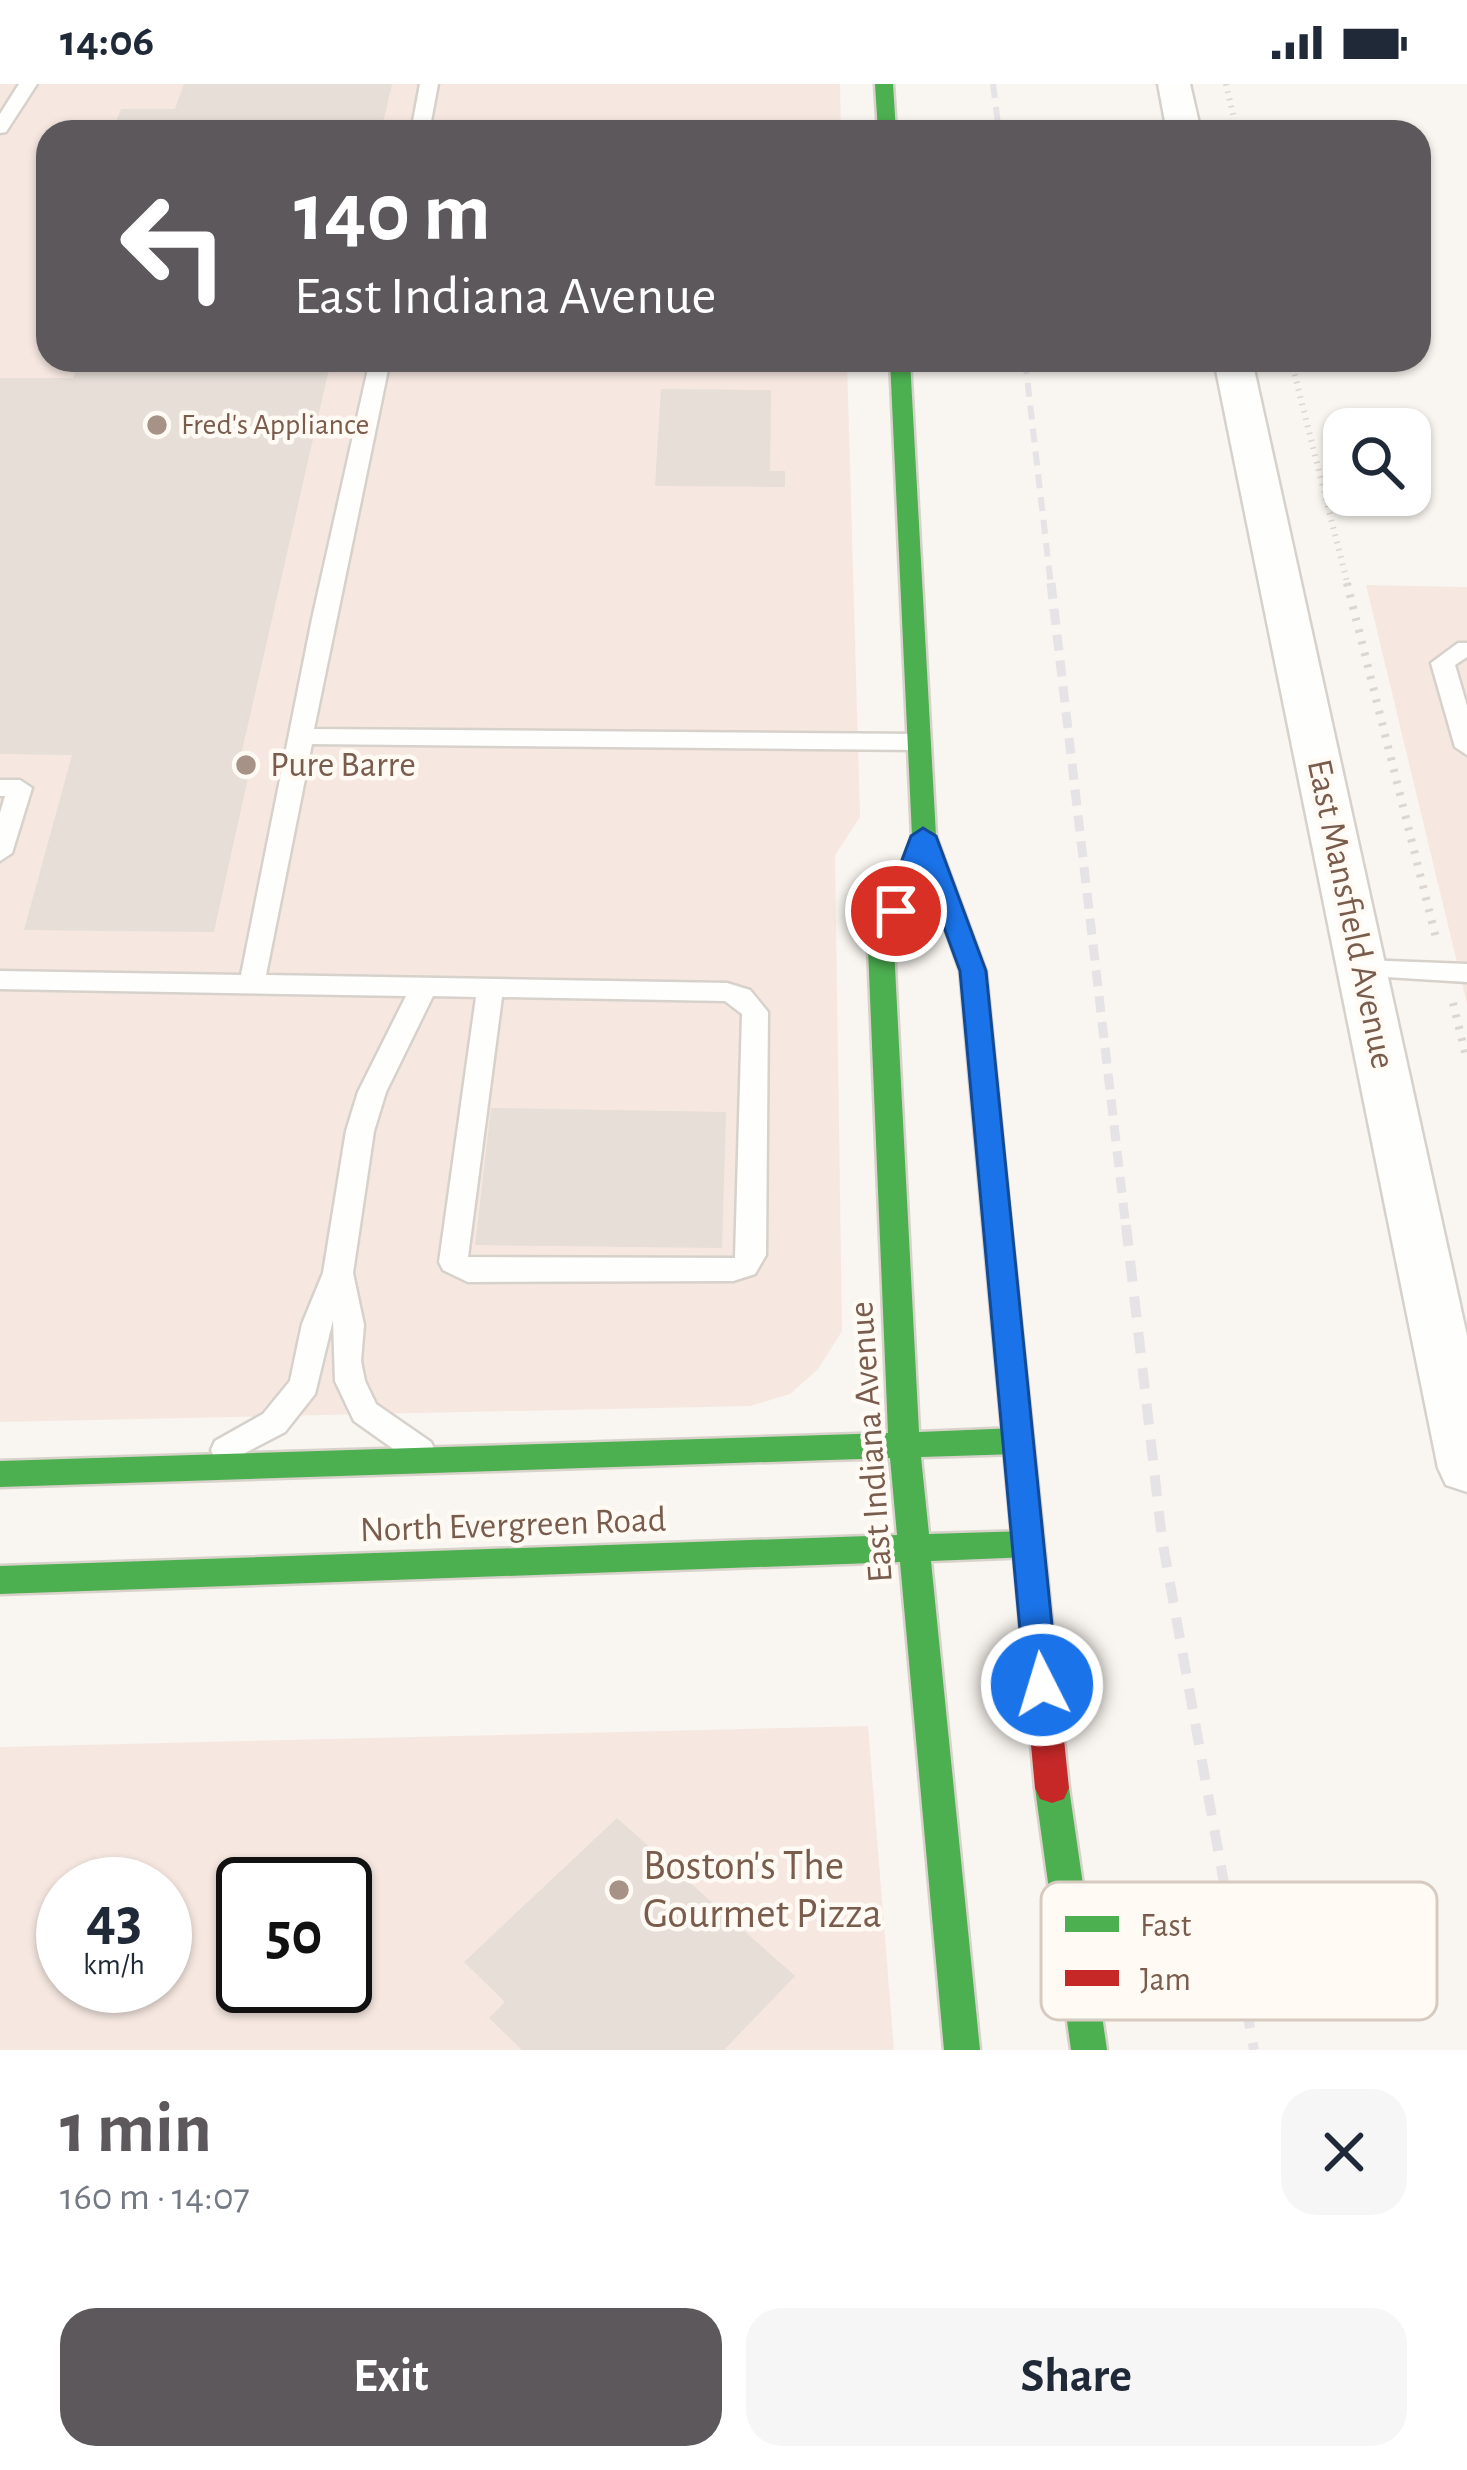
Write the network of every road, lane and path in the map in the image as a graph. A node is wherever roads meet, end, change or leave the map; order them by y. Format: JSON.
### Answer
{"nodes":[{"id":1,"x":28,"y":84,"type":"edge"},
{"id":2,"x":429,"y":84,"type":"edge"},
{"id":3,"x":884,"y":84,"type":"edge"},
{"id":4,"x":1174,"y":84,"type":"edge"},
{"id":5,"x":1226,"y":84,"type":"edge"},
{"id":6,"x":422,"y":120,"type":"edge"},
{"id":7,"x":886,"y":120,"type":"edge"},
{"id":8,"x":1182,"y":120,"type":"edge"},
{"id":9,"x":1234,"y":120,"type":"edge"},
{"id":10,"x":0,"y":128,"type":"edge"},
{"id":11,"x":378,"y":372,"type":"edge"},
{"id":12,"x":901,"y":372,"type":"edge"},
{"id":13,"x":1236,"y":372,"type":"edge"},
{"id":14,"x":1295,"y":372,"type":"edge"},
{"id":15,"x":1467,"y":650,"type":"edge"},
{"id":16,"x":302,"y":736,"type":"junction"},
{"id":17,"x":918,"y":742,"type":"junction"},
{"id":18,"x":1467,"y":748,"type":"edge"},
{"id":19,"x":0,"y":788,"type":"edge"},
{"id":20,"x":923,"y":836,"type":"junction"},
{"id":21,"x":0,"y":853,"type":"edge"},
{"id":22,"x":1363,"y":969,"type":"junction"},
{"id":23,"x":1456,"y":973,"type":"edge"},
{"id":24,"x":0,"y":980,"type":"edge"},
{"id":25,"x":249,"y":984,"type":"junction"},
{"id":26,"x":424,"y":987,"type":"junction"},
{"id":27,"x":490,"y":988,"type":"junction"},
{"id":28,"x":1467,"y":1060,"type":"edge"},
{"id":29,"x":338,"y":1274,"type":"junction"},
{"id":30,"x":1017,"y":1441,"type":"junction"},
{"id":31,"x":904,"y":1442,"type":"junction"},
{"id":32,"x":434,"y":1460,"type":"junction"},
{"id":33,"x":192,"y":1466,"type":"junction"},
{"id":34,"x":1467,"y":1468,"type":"edge"},
{"id":35,"x":0,"y":1474,"type":"edge"},
{"id":36,"x":1028,"y":1544,"type":"junction"},
{"id":37,"x":912,"y":1547,"type":"junction"},
{"id":38,"x":0,"y":1580,"type":"edge"},
{"id":39,"x":1065,"y":1882,"type":"edge"},
{"id":40,"x":1085,"y":2020,"type":"edge"},
{"id":41,"x":962,"y":2050,"type":"edge"},
{"id":42,"x":1089,"y":2050,"type":"edge"}],
"edges":[{"from":1,"to":10,"type":"lane"},
{"from":2,"to":6,"type":"lane"},
{"from":3,"to":7,"type":"main road"},
{"from":4,"to":8,"type":"street"},
{"from":5,"to":9,"type":"path"},
{"from":11,"to":16,"type":"lane"},
{"from":12,"to":17,"type":"main road","name":"East Indiana Avenue"},
{"from":13,"to":22,"type":"street","name":"East Mansfield Avenue"},
{"from":14,"to":23,"type":"path"},
{"from":15,"to":18,"type":"lane"},
{"from":16,"to":17,"type":"lane"},
{"from":16,"to":25,"type":"lane"},
{"from":17,"to":20,"type":"main road","name":"East Indiana Avenue"},
{"from":19,"to":21,"type":"lane"},
{"from":20,"to":30,"type":"main road","name":"East Indiana Avenue"},
{"from":20,"to":31,"type":"main road","name":"East Indiana Avenue"},
{"from":22,"to":23,"type":"lane"},
{"from":22,"to":34,"type":"street","name":"East Mansfield Avenue"},
{"from":23,"to":28,"type":"path"},
{"from":24,"to":25,"type":"lane"},
{"from":25,"to":26,"type":"lane"},
{"from":26,"to":27,"type":"lane"},
{"from":26,"to":29,"type":"lane"},
{"from":27,"to":27,"type":"lane"},
{"from":29,"to":32,"type":"lane"},
{"from":29,"to":33,"type":"lane"},
{"from":30,"to":31,"type":"main road","name":"North Evergreen Road"},
{"from":30,"to":36,"type":"main road","name":"East Indiana Avenue"},
{"from":31,"to":32,"type":"main road","name":"North Evergreen Road"},
{"from":31,"to":37,"type":"main road","name":"East Indiana Avenue"},
{"from":32,"to":33,"type":"main road","name":"North Evergreen Road"},
{"from":33,"to":35,"type":"main road","name":"North Evergreen Road"},
{"from":36,"to":37,"type":"main road","name":"North Evergreen Road"},
{"from":36,"to":39,"type":"main road","name":"East Indiana Avenue"},
{"from":37,"to":38,"type":"main road","name":"North Evergreen Road"},
{"from":37,"to":41,"type":"main road","name":"East Indiana Avenue"},
{"from":40,"to":42,"type":"main road","name":"East Indiana Avenue"}]}
